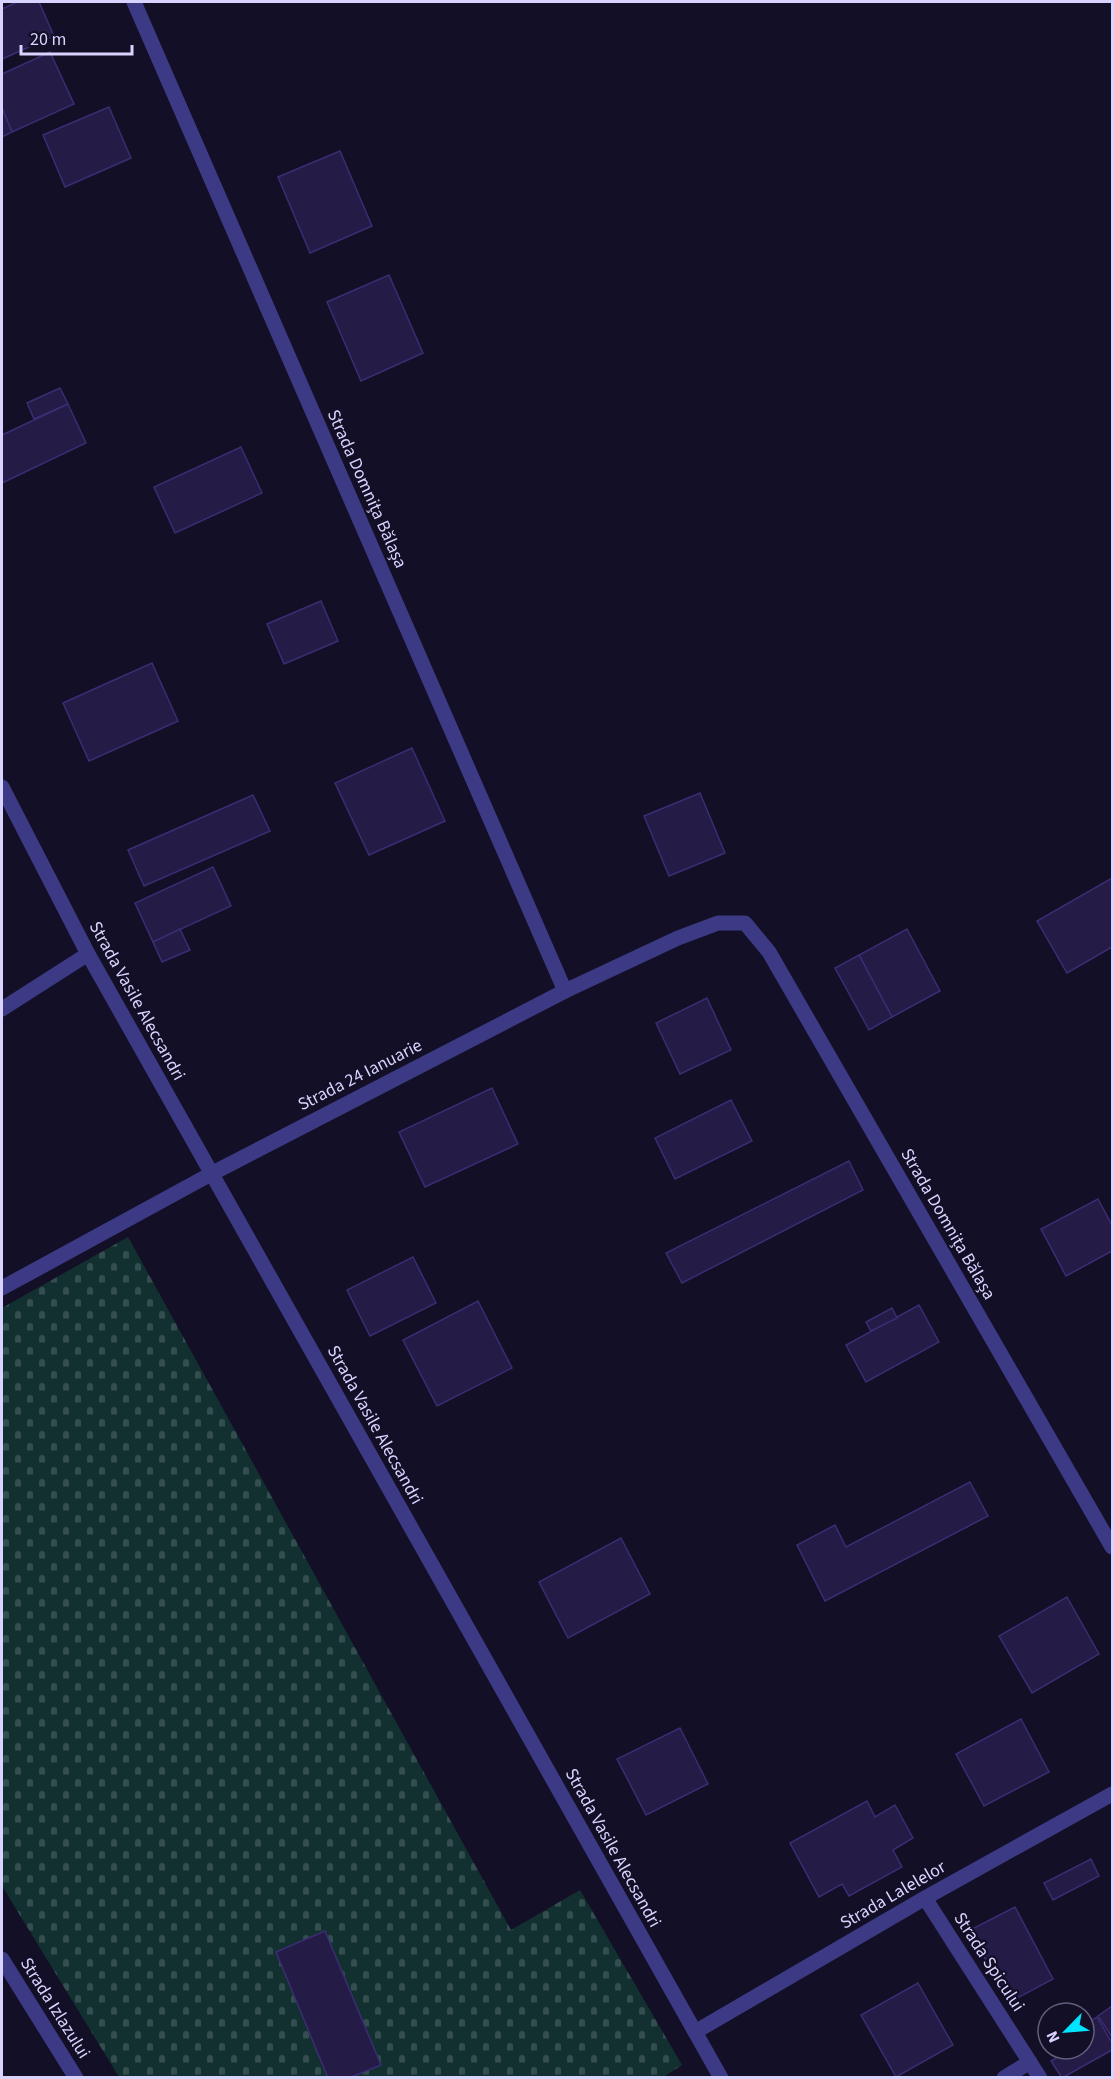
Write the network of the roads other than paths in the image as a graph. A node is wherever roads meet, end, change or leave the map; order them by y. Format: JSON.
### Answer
{"nodes":[{"id":1,"x":134,"y":2,"type":"edge"},
{"id":2,"x":2,"y":787,"type":"edge"},
{"id":3,"x":746,"y":923,"type":"joint"},
{"id":4,"x":88,"y":954,"type":"junction"},
{"id":5,"x":565,"y":991,"type":"junction"},
{"id":6,"x":2,"y":1008,"type":"edge"},
{"id":7,"x":211,"y":1174,"type":"junction"},
{"id":8,"x":2,"y":1288,"type":"edge"},
{"id":9,"x":1113,"y":1547,"type":"edge"},
{"id":10,"x":1113,"y":1794,"type":"edge"},
{"id":11,"x":925,"y":1898,"type":"junction"},
{"id":12,"x":2,"y":1959,"type":"edge"},
{"id":13,"x":695,"y":2032,"type":"junction"},
{"id":14,"x":1030,"y":2062,"type":"junction"},
{"id":15,"x":76,"y":2078,"type":"edge"},
{"id":16,"x":721,"y":2078,"type":"edge"},
{"id":17,"x":1004,"y":2078,"type":"edge"},
{"id":18,"x":1040,"y":2078,"type":"edge"}],
"edges":[{"from":1,"to":5,"type":"street","name":"Strada Domnița Bălașa"},
{"from":2,"to":4,"type":"street","name":"Strada Vasile Alecsandri"},
{"from":3,"to":5,"type":"street","name":"Strada 24 Ianuarie"},
{"from":3,"to":9,"type":"street","name":"Strada Domnița Bălașa"},
{"from":4,"to":6,"type":"street"},
{"from":4,"to":7,"type":"street","name":"Strada Vasile Alecsandri"},
{"from":5,"to":7,"type":"street","name":"Strada 24 Ianuarie"},
{"from":7,"to":8,"type":"street","name":"Strada 24 Ianuarie"},
{"from":7,"to":13,"type":"street","name":"Strada Vasile Alecsandri"},
{"from":10,"to":11,"type":"street","name":"Strada Lalelelor"},
{"from":11,"to":13,"type":"street","name":"Strada Lalelelor"},
{"from":11,"to":14,"type":"street","name":"Strada Spicului"},
{"from":12,"to":15,"type":"street","name":"Strada Izlazului"},
{"from":13,"to":16,"type":"street","name":"Strada Vasile Alecsandri"},
{"from":14,"to":17,"type":"street"},
{"from":14,"to":18,"type":"street","name":"Strada Spicului"}]}
